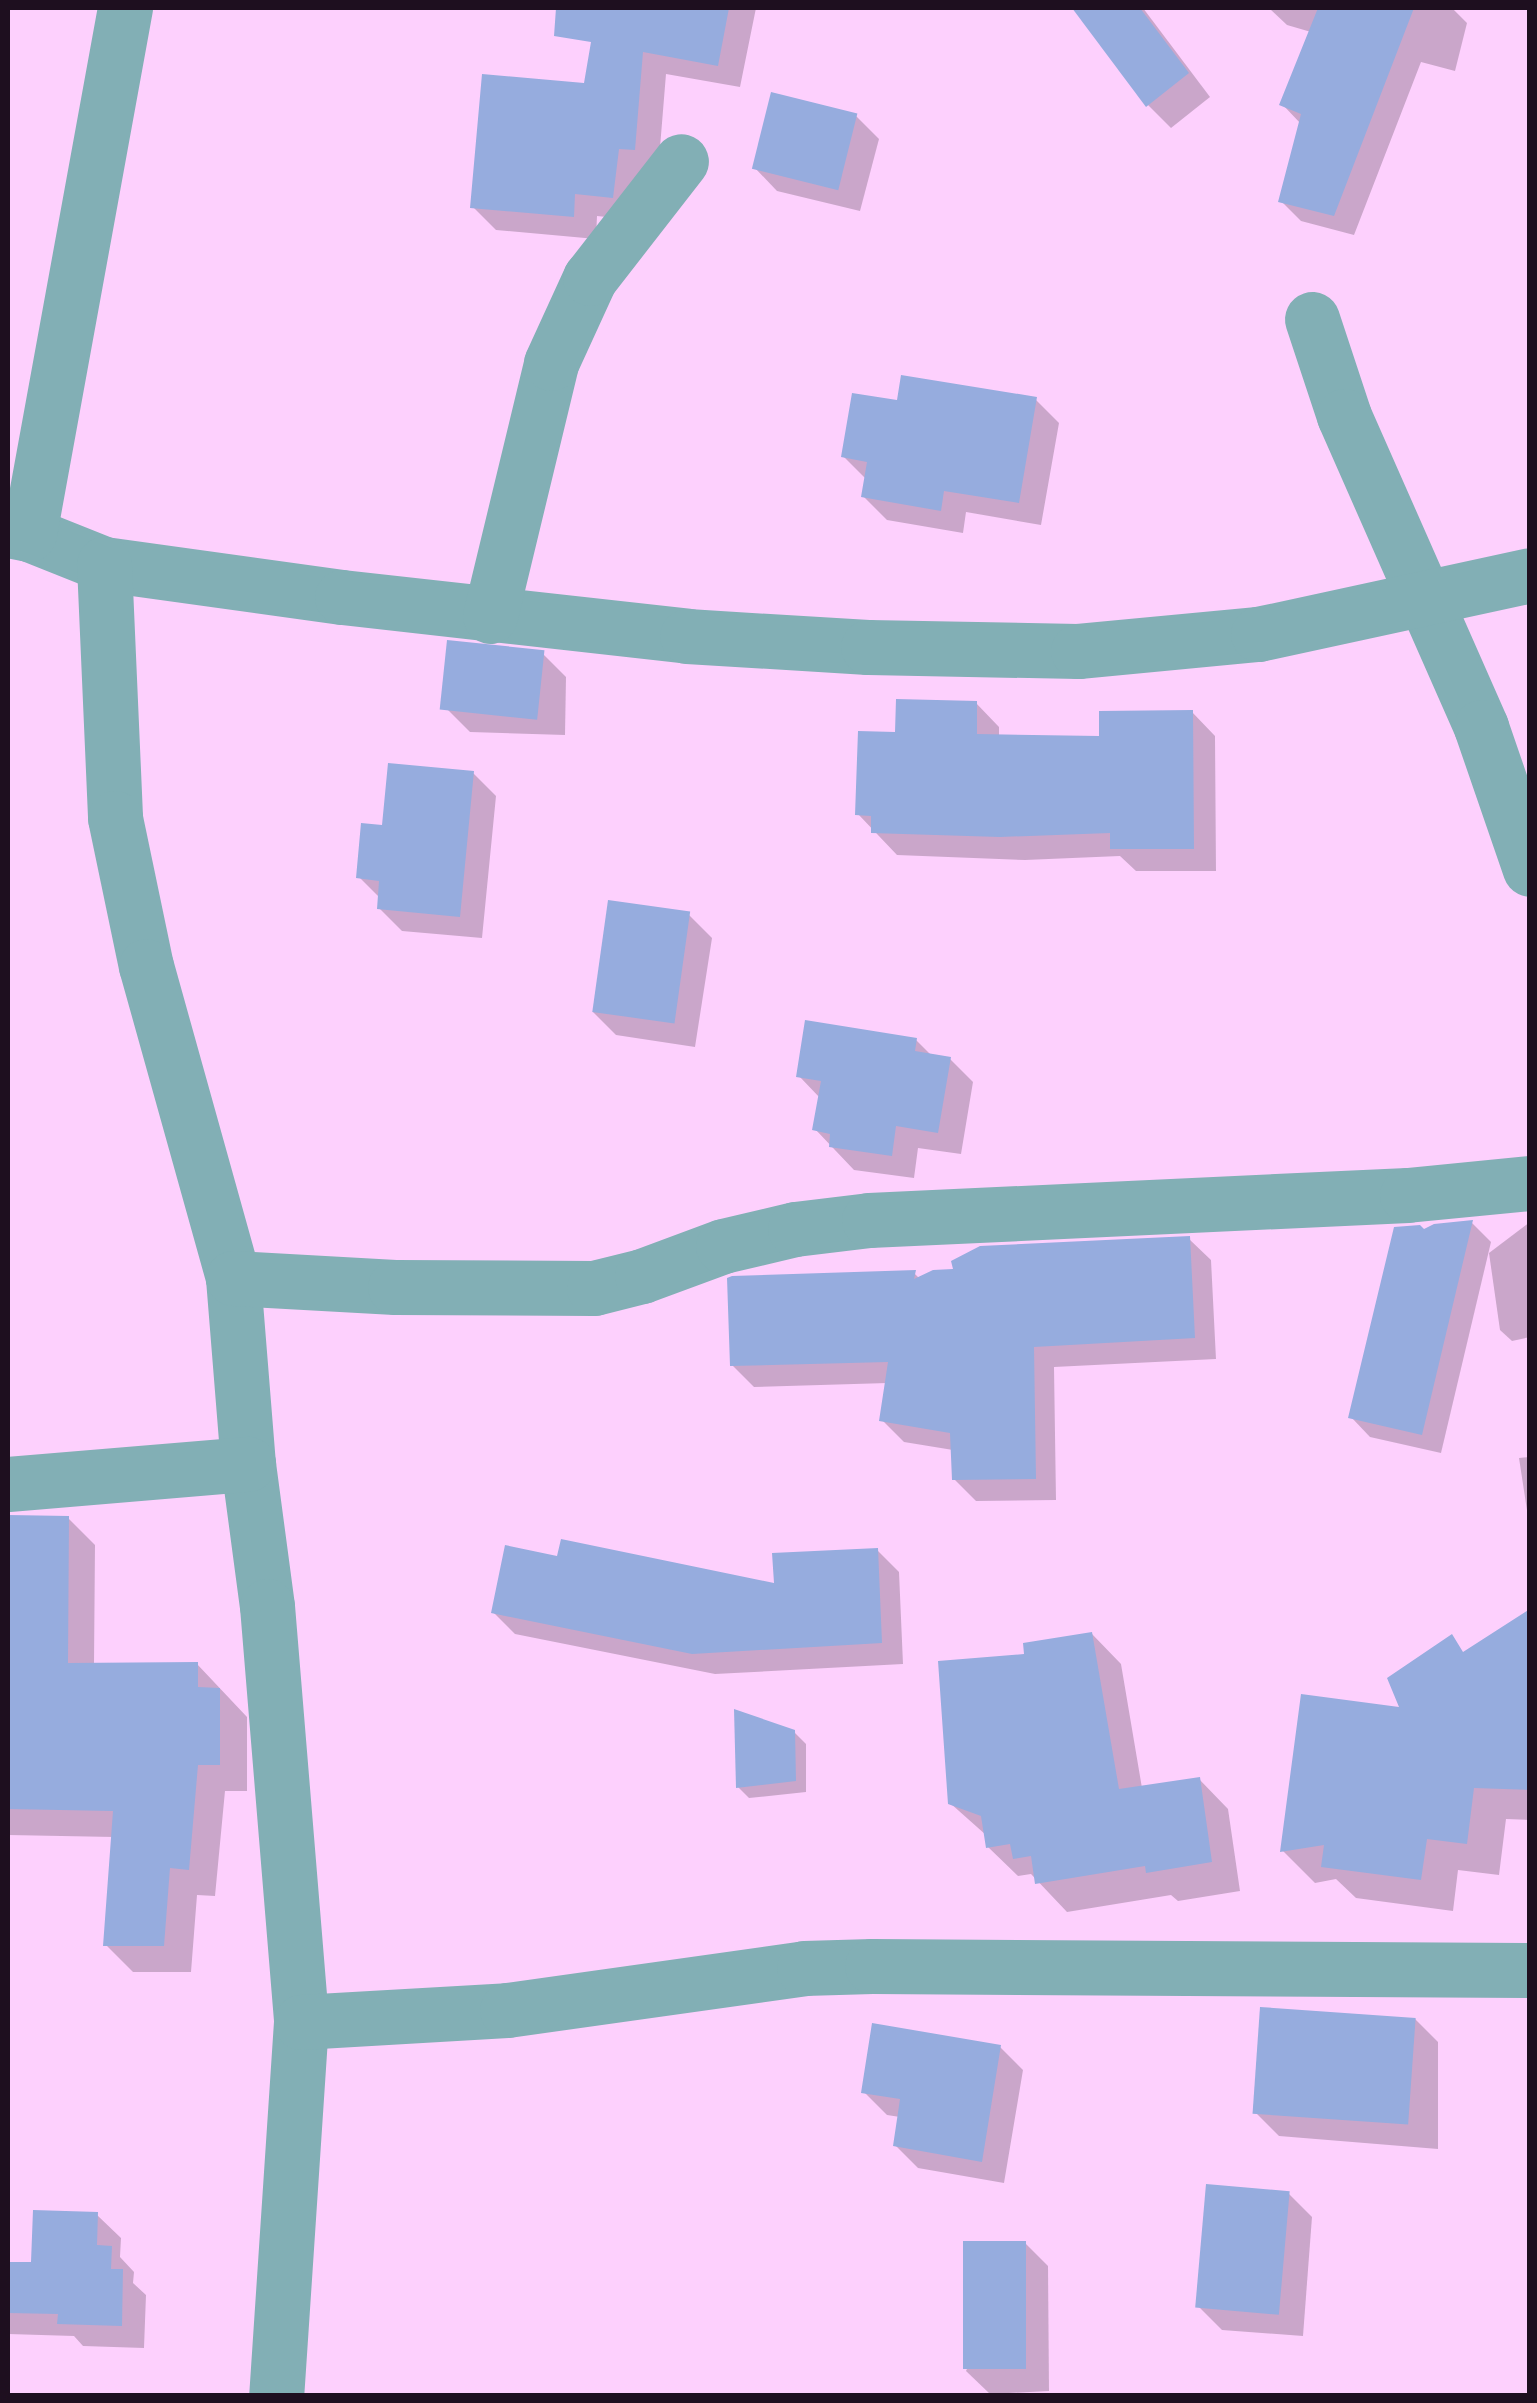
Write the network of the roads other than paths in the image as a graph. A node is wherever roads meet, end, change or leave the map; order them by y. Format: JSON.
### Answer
{"nodes":[{"id":1,"x":124,"y":8,"type":"edge"},
{"id":2,"x":681,"y":161,"type":"dead end"},
{"id":3,"x":1312,"y":319,"type":"dead end"},
{"id":4,"x":18,"y":532,"type":"edge"},
{"id":5,"x":104,"y":564,"type":"junction"},
{"id":6,"x":1530,"y":575,"type":"edge"},
{"id":7,"x":1424,"y":601,"type":"junction"},
{"id":8,"x":490,"y":616,"type":"junction"},
{"id":9,"x":1530,"y":869,"type":"edge"},
{"id":10,"x":1530,"y":1183,"type":"edge"},
{"id":11,"x":233,"y":1278,"type":"junction"},
{"id":12,"x":248,"y":1464,"type":"junction"},
{"id":13,"x":8,"y":1484,"type":"edge"},
{"id":14,"x":1530,"y":1970,"type":"edge"},
{"id":15,"x":302,"y":2022,"type":"junction"},
{"id":16,"x":276,"y":2396,"type":"edge"}],
"edges":[{"from":1,"to":4,"type":"street"},
{"from":2,"to":8,"type":"street"},
{"from":3,"to":7,"type":"street"},
{"from":4,"to":5,"type":"street"},
{"from":5,"to":8,"type":"street"},
{"from":5,"to":11,"type":"street"},
{"from":6,"to":7,"type":"street"},
{"from":7,"to":8,"type":"street"},
{"from":7,"to":9,"type":"street"},
{"from":10,"to":11,"type":"street"},
{"from":11,"to":12,"type":"street"},
{"from":12,"to":13,"type":"street"},
{"from":12,"to":15,"type":"street"},
{"from":14,"to":15,"type":"street"},
{"from":15,"to":16,"type":"street"}]}
